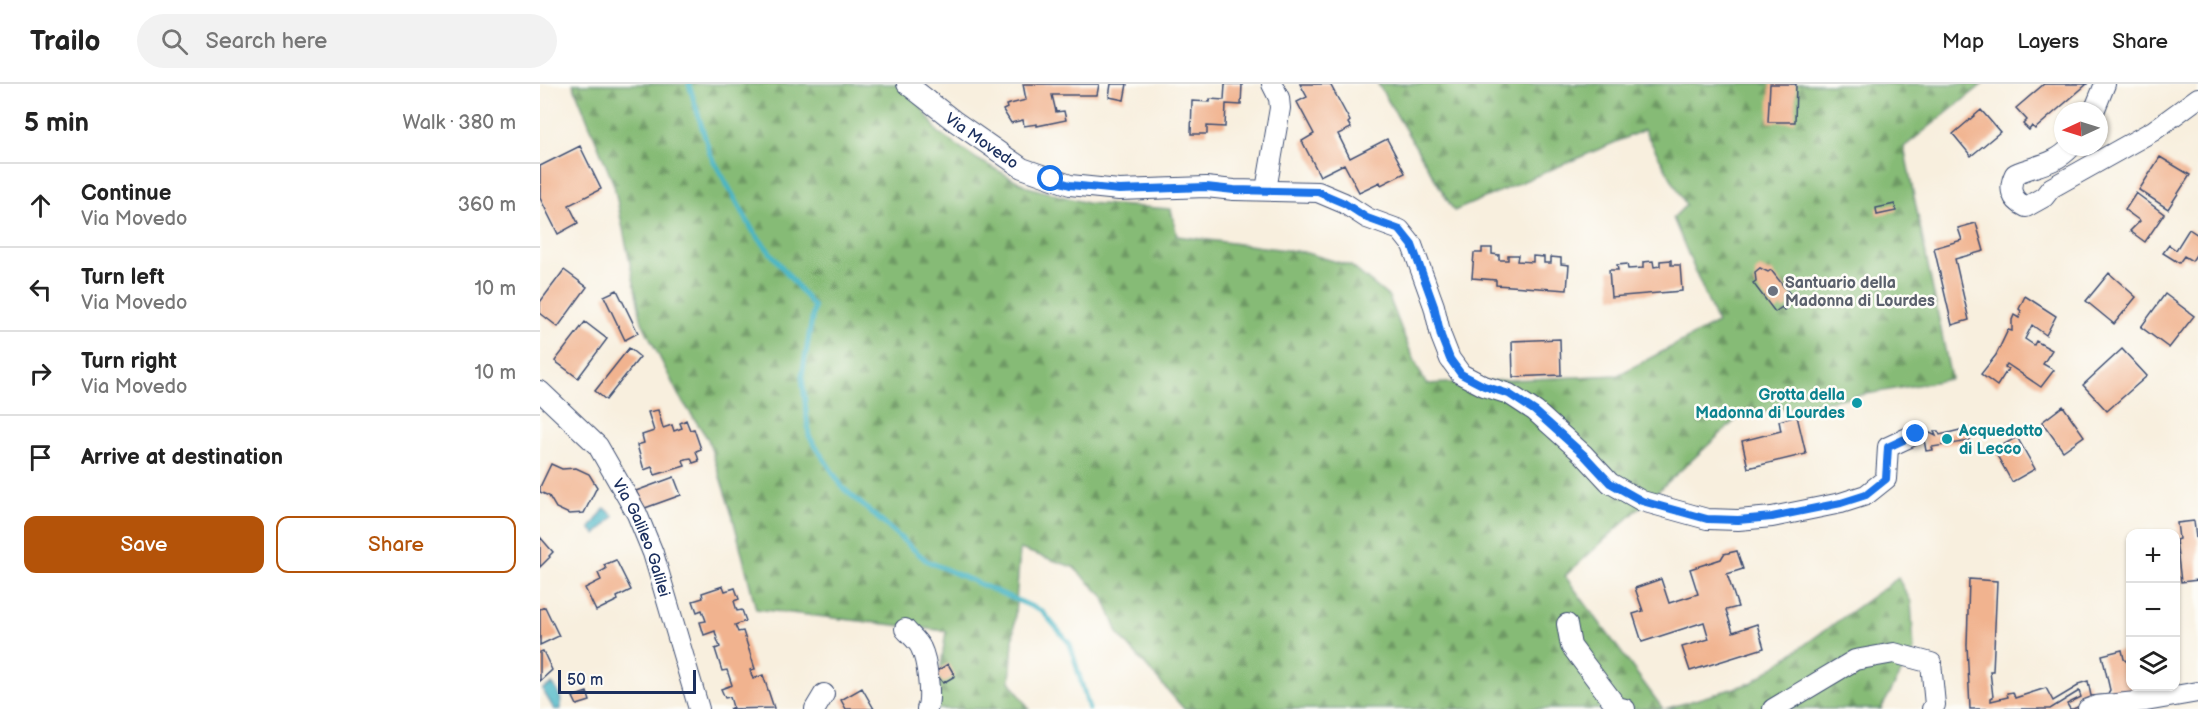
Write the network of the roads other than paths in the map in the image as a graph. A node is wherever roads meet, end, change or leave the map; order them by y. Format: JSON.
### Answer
{"nodes":[{"id":1,"x":907,"y":84,"type":"edge"},
{"id":2,"x":1272,"y":84,"type":"edge"},
{"id":3,"x":2105,"y":84,"type":"edge"},
{"id":4,"x":2198,"y":98,"type":"edge"},
{"id":5,"x":2098,"y":102,"type":"edge"},
{"id":6,"x":2059,"y":156,"type":"edge"},
{"id":7,"x":1266,"y":190,"type":"junction"},
{"id":8,"x":540,"y":391,"type":"edge"},
{"id":9,"x":1916,"y":434,"type":"dead end"},
{"id":10,"x":1567,"y":624,"type":"dead end"},
{"id":11,"x":905,"y":629,"type":"dead end"},
{"id":12,"x":2198,"y":693,"type":"edge"},
{"id":13,"x":699,"y":709,"type":"edge"},
{"id":14,"x":927,"y":709,"type":"edge"},
{"id":15,"x":1625,"y":709,"type":"edge"},
{"id":16,"x":1773,"y":709,"type":"edge"},
{"id":17,"x":1932,"y":709,"type":"edge"},
{"id":18,"x":2088,"y":709,"type":"edge"}],
"edges":[{"from":1,"to":7,"type":"street","name":"Via Movedo"},
{"from":2,"to":7,"type":"street"},
{"from":3,"to":5,"type":"street"},
{"from":4,"to":6,"type":"street"},
{"from":7,"to":9,"type":"street","name":"Via Movedo"},
{"from":8,"to":13,"type":"street","name":"Via Galileo Galilei"},
{"from":10,"to":15,"type":"street"},
{"from":11,"to":14,"type":"street"},
{"from":12,"to":18,"type":"street"},
{"from":16,"to":17,"type":"street"}]}
